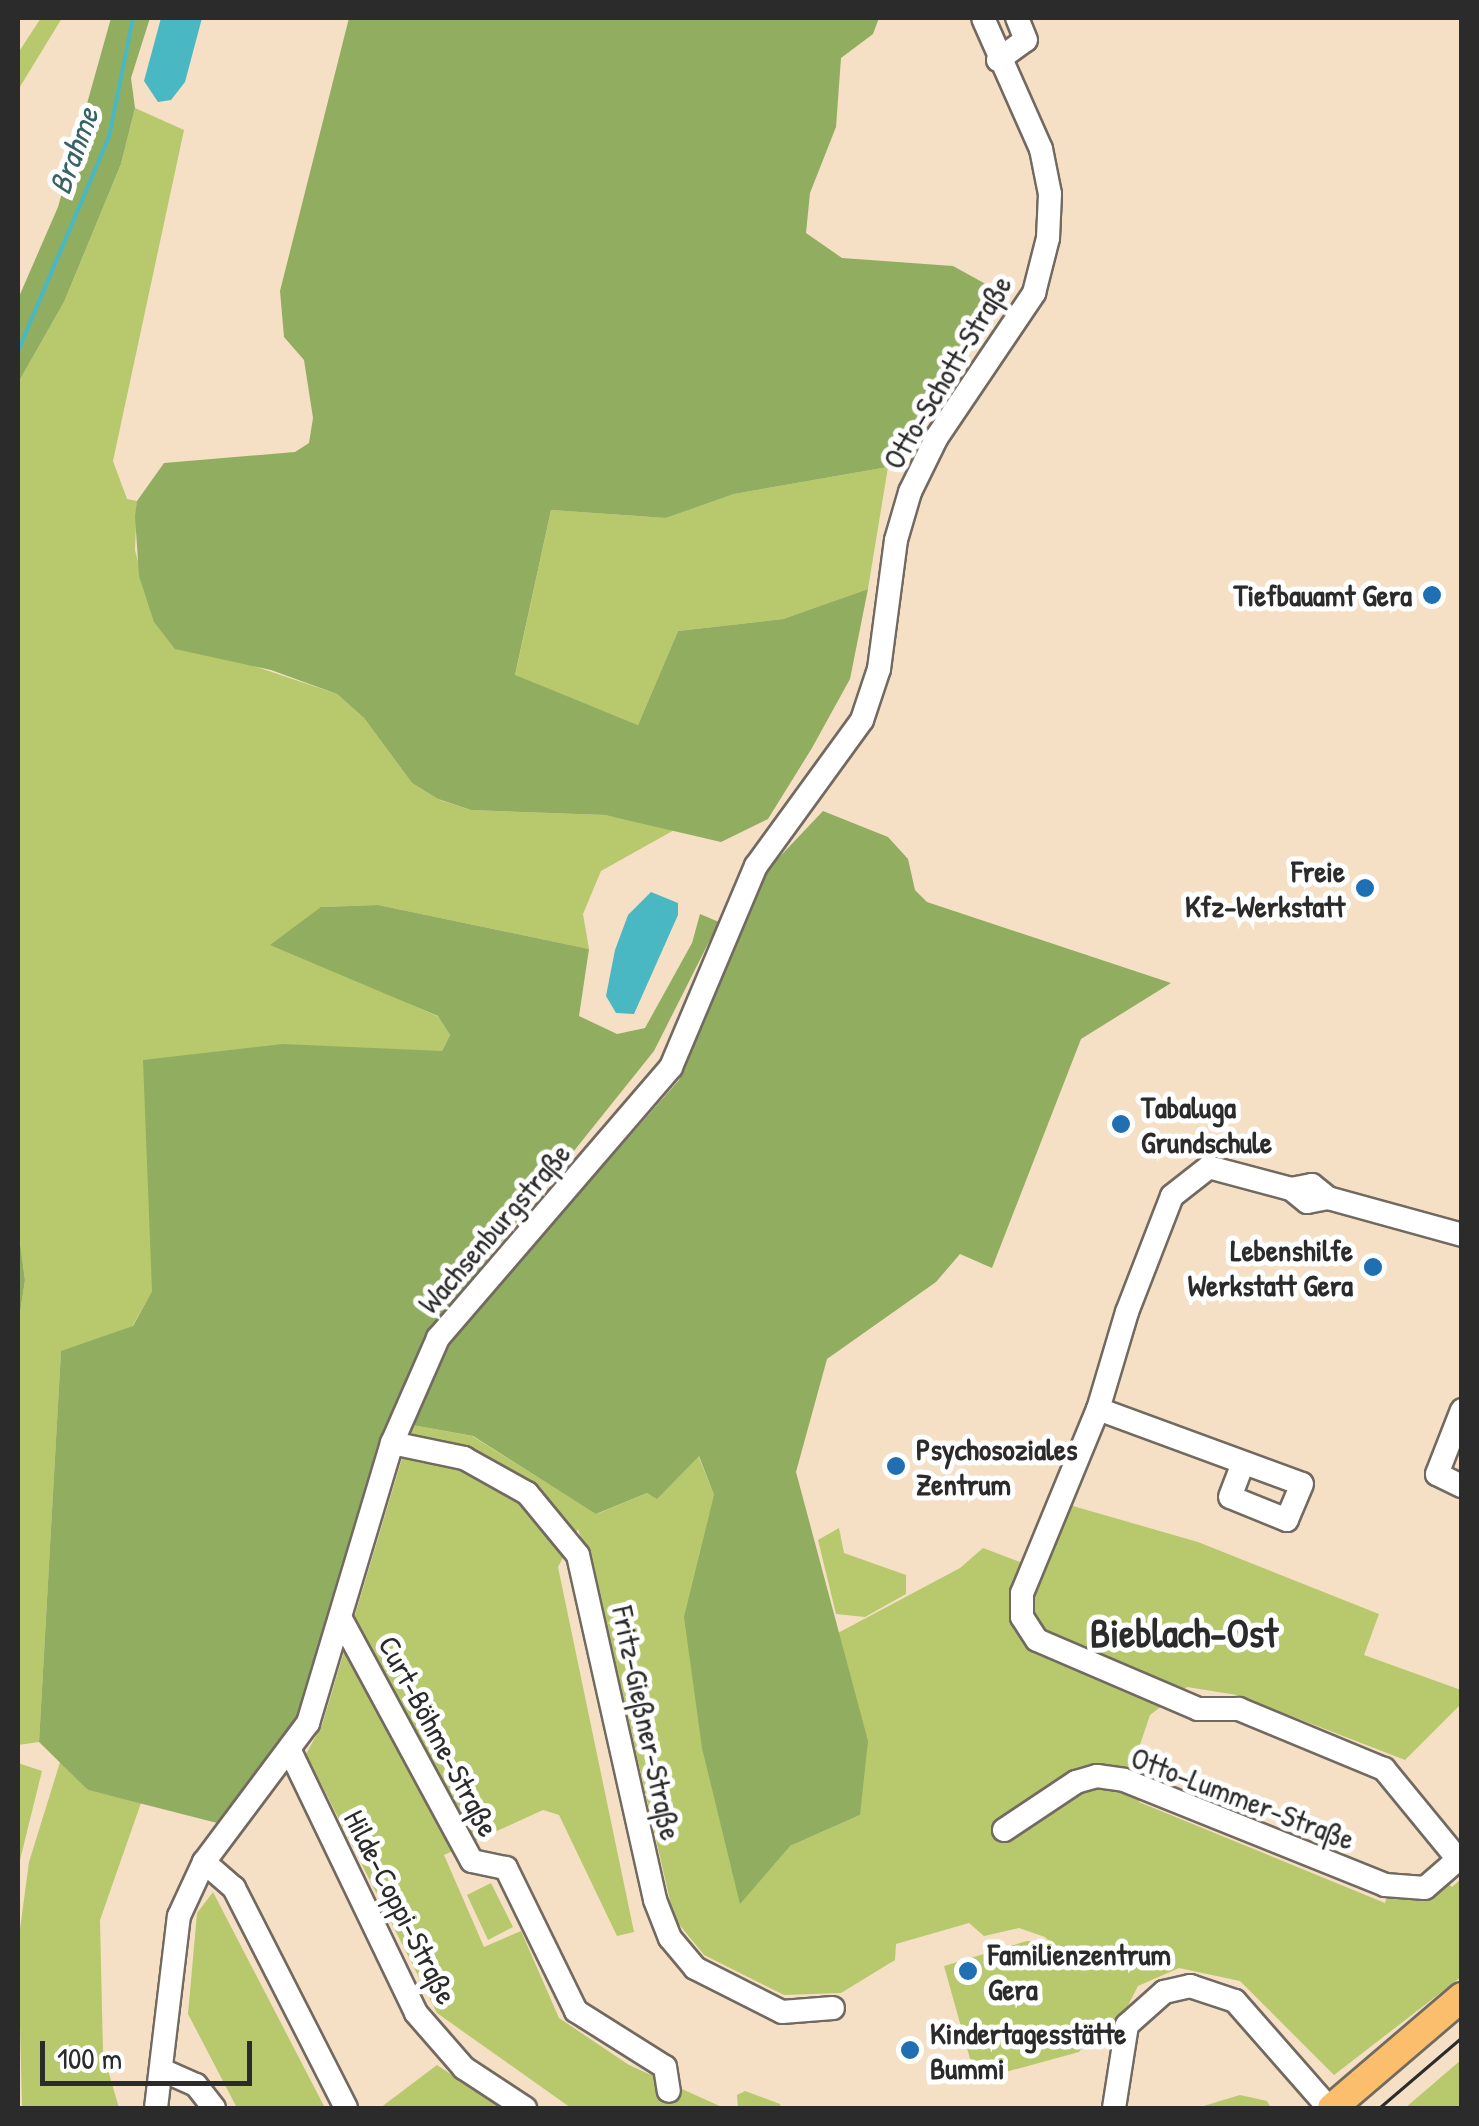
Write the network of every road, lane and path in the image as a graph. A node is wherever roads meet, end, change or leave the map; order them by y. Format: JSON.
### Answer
{"nodes":[{"id":1,"x":983,"y":18,"type":"edge"},
{"id":2,"x":1017,"y":18,"type":"edge"},
{"id":3,"x":998,"y":60,"type":"junction"},
{"id":4,"x":756,"y":866,"type":"joint"},
{"id":5,"x":1462,"y":1235,"type":"edge"},
{"id":6,"x":1098,"y":1409,"type":"junction"},
{"id":7,"x":1462,"y":1410,"type":"edge"},
{"id":8,"x":392,"y":1443,"type":"junction"},
{"id":9,"x":1454,"y":1451,"type":"edge"},
{"id":10,"x":1242,"y":1466,"type":"dead end"},
{"id":11,"x":1462,"y":1486,"type":"edge"},
{"id":12,"x":342,"y":1619,"type":"junction"},
{"id":13,"x":291,"y":1753,"type":"junction"},
{"id":14,"x":1004,"y":1830,"type":"dead end"},
{"id":15,"x":1460,"y":1858,"type":"edge"},
{"id":16,"x":204,"y":1862,"type":"junction"},
{"id":17,"x":1462,"y":1997,"type":"edge"},
{"id":18,"x":833,"y":2008,"type":"dead end"},
{"id":19,"x":162,"y":2070,"type":"junction"},
{"id":20,"x":669,"y":2092,"type":"dead end"},
{"id":21,"x":156,"y":2108,"type":"edge"},
{"id":22,"x":214,"y":2108,"type":"edge"},
{"id":23,"x":346,"y":2108,"type":"edge"},
{"id":24,"x":525,"y":2108,"type":"edge"},
{"id":25,"x":1114,"y":2108,"type":"edge"},
{"id":26,"x":1330,"y":2108,"type":"edge"}],
"edges":[{"from":1,"to":3,"type":"street","name":"Otto-Schott-Straße"},
{"from":2,"to":3,"type":"street"},
{"from":3,"to":4,"type":"street","name":"Otto-Schott-Straße"},
{"from":4,"to":8,"type":"street","name":"Wachsenburgstraße"},
{"from":5,"to":6,"type":"street"},
{"from":6,"to":10,"type":"street"},
{"from":6,"to":15,"type":"street"},
{"from":7,"to":9,"type":"street"},
{"from":8,"to":12,"type":"street","name":"Wachsenburgstraße"},
{"from":8,"to":18,"type":"street","name":"Fritz-Gießner-Straße"},
{"from":9,"to":11,"type":"street"},
{"from":12,"to":13,"type":"street","name":"Wachsenburgstraße"},
{"from":12,"to":20,"type":"street","name":"Curt-Böhme-Straße"},
{"from":13,"to":16,"type":"street","name":"Wachsenburgstraße"},
{"from":13,"to":24,"type":"street","name":"Hilde-Coppi-Straße"},
{"from":14,"to":15,"type":"street","name":"Otto-Lummer-Straße"},
{"from":16,"to":19,"type":"street","name":"Wachsenburgstraße"},
{"from":16,"to":23,"type":"street"},
{"from":17,"to":26,"type":"main road"},
{"from":19,"to":21,"type":"street","name":"Wachsenburgstraße"},
{"from":19,"to":22,"type":"street"},
{"from":25,"to":26,"type":"street"}]}
